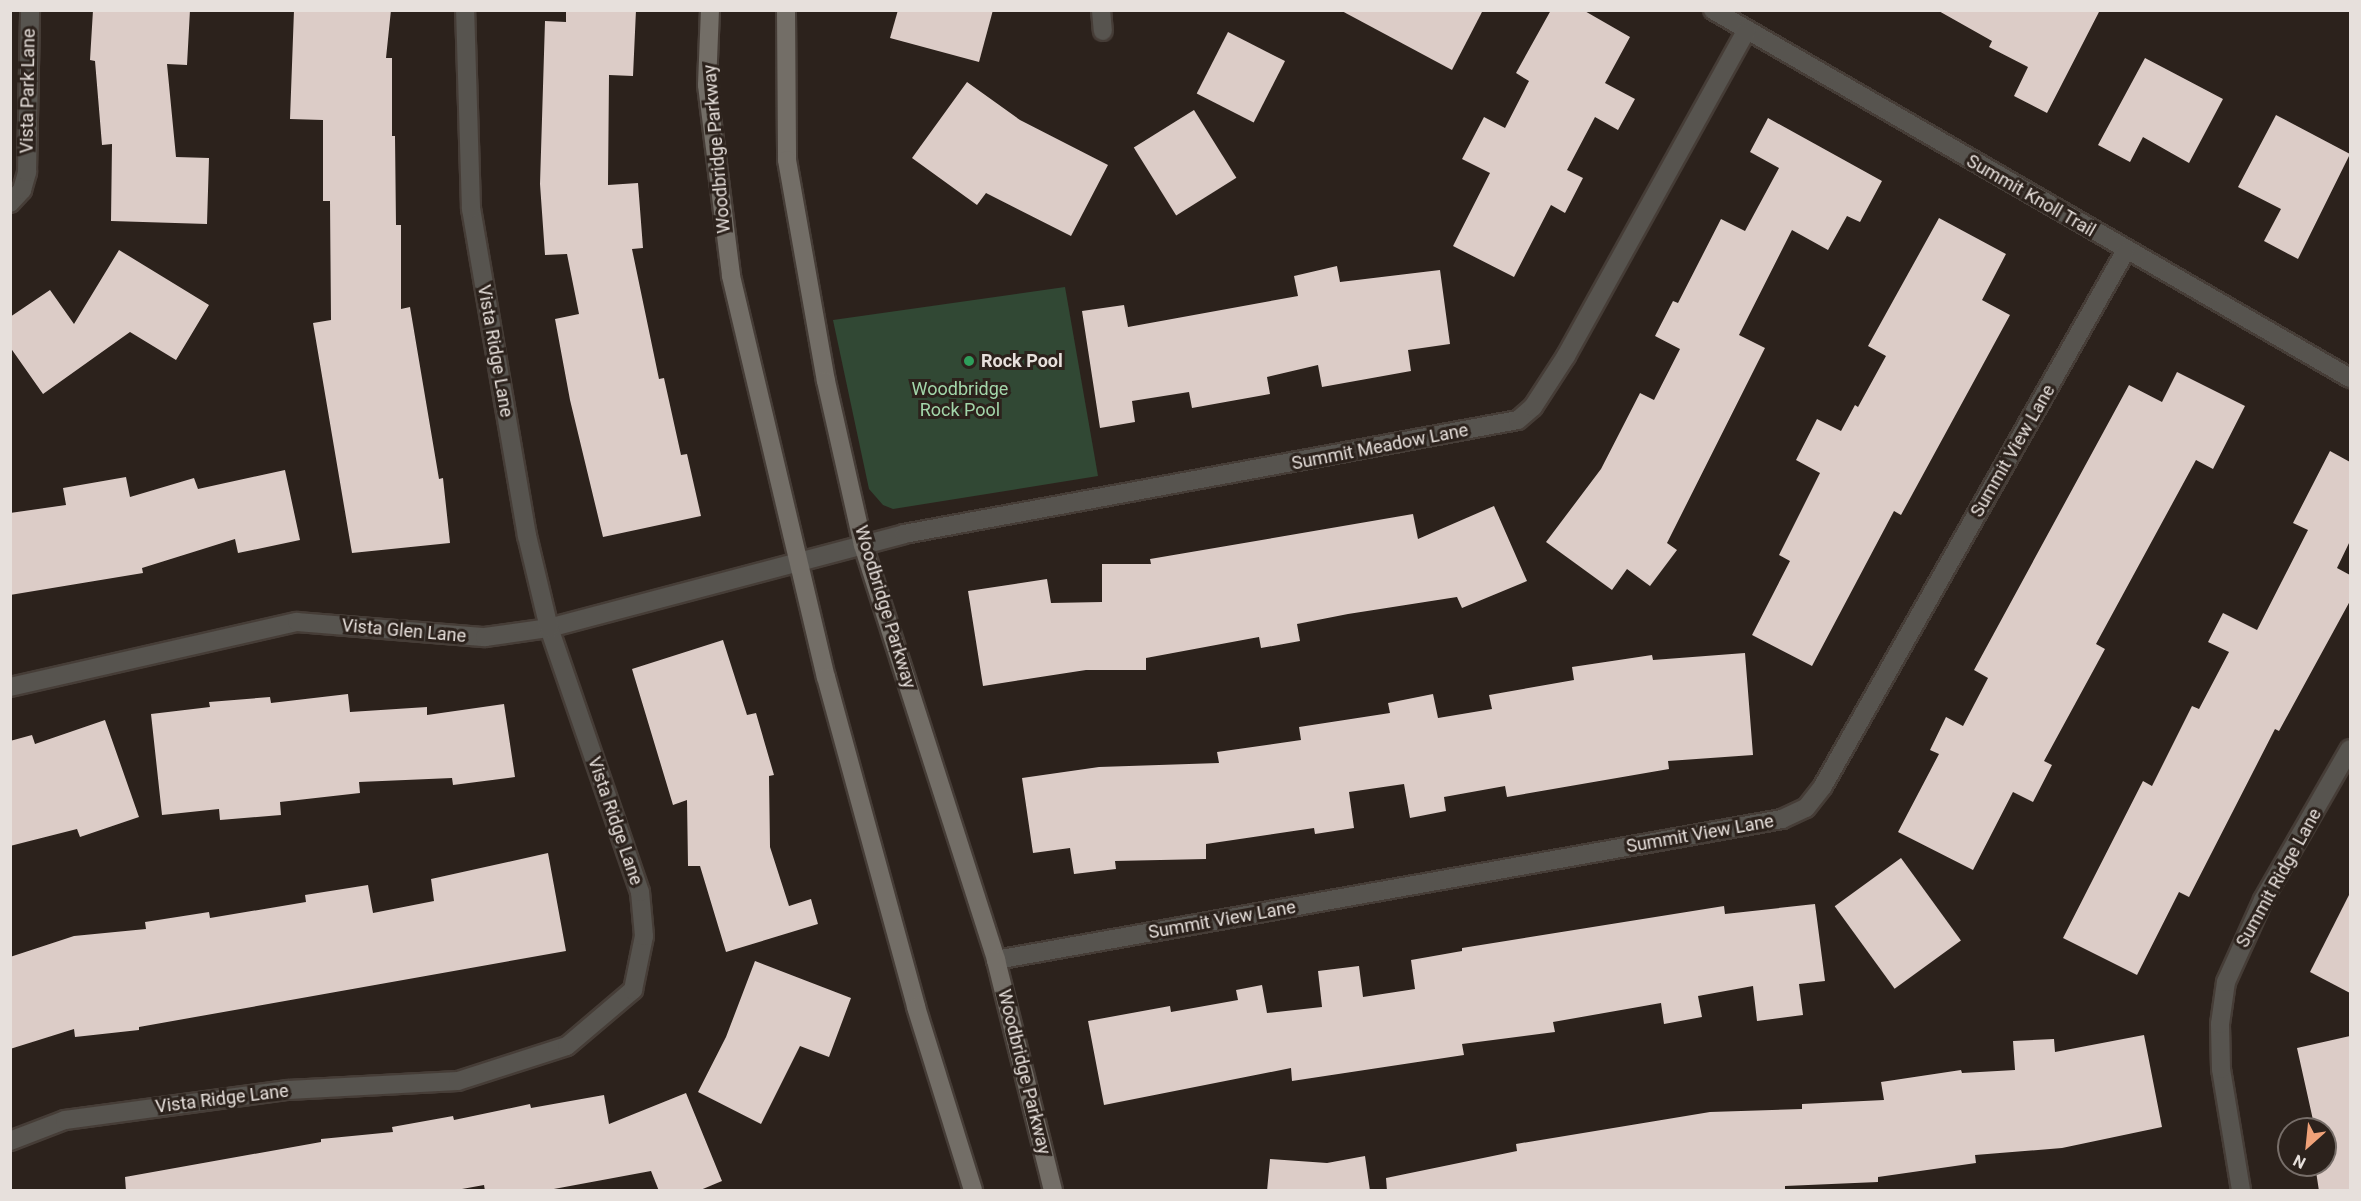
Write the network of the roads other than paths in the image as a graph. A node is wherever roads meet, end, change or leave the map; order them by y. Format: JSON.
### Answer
{"nodes":[{"id":1,"x":30,"y":10,"type":"edge"},
{"id":2,"x":465,"y":10,"type":"edge"},
{"id":3,"x":710,"y":10,"type":"edge"},
{"id":4,"x":786,"y":10,"type":"edge"},
{"id":5,"x":1101,"y":10,"type":"edge"},
{"id":6,"x":1713,"y":10,"type":"edge"},
{"id":7,"x":1747,"y":30,"type":"junction"},
{"id":8,"x":1103,"y":31,"type":"dead end"},
{"id":9,"x":10,"y":203,"type":"edge"},
{"id":10,"x":2126,"y":252,"type":"junction"},
{"id":11,"x":2350,"y":378,"type":"edge"},
{"id":12,"x":863,"y":545,"type":"junction"},
{"id":13,"x":796,"y":561,"type":"junction"},
{"id":14,"x":549,"y":628,"type":"junction"},
{"id":15,"x":10,"y":687,"type":"edge"},
{"id":16,"x":2350,"y":749,"type":"edge"},
{"id":17,"x":996,"y":960,"type":"junction"},
{"id":18,"x":10,"y":1141,"type":"edge"},
{"id":19,"x":973,"y":1191,"type":"edge"},
{"id":20,"x":1053,"y":1191,"type":"edge"},
{"id":21,"x":2241,"y":1191,"type":"edge"}],
"edges":[{"from":1,"to":9,"type":"street","name":"Vista Park Lane"},
{"from":2,"to":14,"type":"street","name":"Vista Ridge Lane"},
{"from":3,"to":13,"type":"main road","name":"Woodbridge Parkway"},
{"from":4,"to":12,"type":"main road","name":"Woodbridge Parkway"},
{"from":5,"to":8,"type":"street"},
{"from":6,"to":7,"type":"street","name":"Summit Knoll Trail"},
{"from":7,"to":10,"type":"street","name":"Summit Knoll Trail"},
{"from":7,"to":12,"type":"street","name":"Summit Meadow Lane"},
{"from":10,"to":11,"type":"street","name":"Summit Knoll Trail"},
{"from":10,"to":17,"type":"street","name":"Summit View Lane"},
{"from":12,"to":13,"type":"street","name":"Summit Meadow Lane"},
{"from":12,"to":17,"type":"main road","name":"Woodbridge Parkway"},
{"from":13,"to":14,"type":"street","name":"Vista Glen Lane"},
{"from":13,"to":19,"type":"main road","name":"Woodbridge Parkway"},
{"from":14,"to":15,"type":"street","name":"Vista Glen Lane"},
{"from":14,"to":18,"type":"street","name":"Vista Ridge Lane"},
{"from":16,"to":21,"type":"street","name":"Summit Ridge Lane"},
{"from":17,"to":20,"type":"main road","name":"Woodbridge Parkway"}]}
